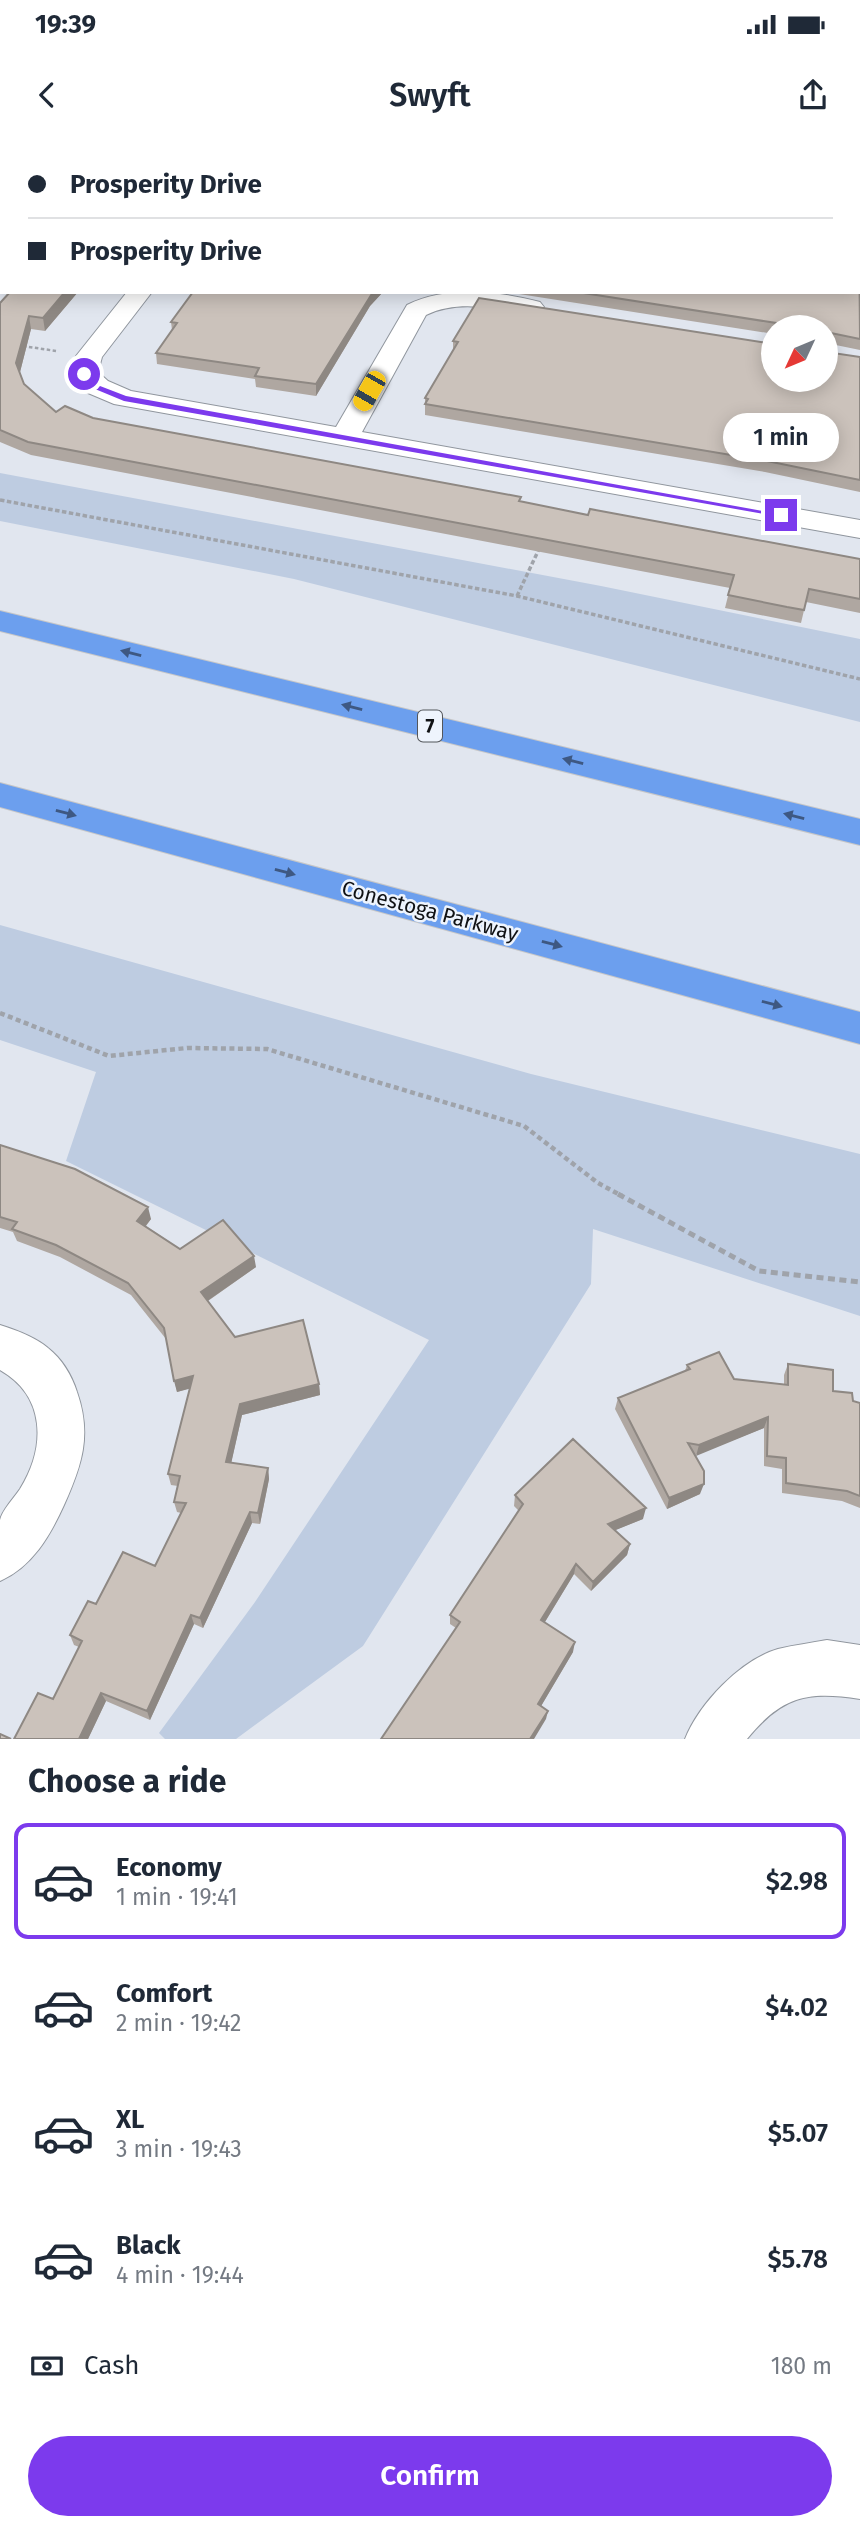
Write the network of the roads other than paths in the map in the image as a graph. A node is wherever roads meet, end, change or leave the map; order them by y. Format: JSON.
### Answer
{"nodes":[{"id":1,"x":137,"y":294,"type":"edge"},
{"id":2,"x":553,"y":310,"type":"edge"},
{"id":3,"x":345,"y":437,"type":"junction"},
{"id":4,"x":860,"y":529,"type":"edge"},
{"id":5,"x":0,"y":621,"type":"edge"},
{"id":6,"x":0,"y":795,"type":"edge"},
{"id":7,"x":860,"y":832,"type":"edge"},
{"id":8,"x":860,"y":1028,"type":"edge"},
{"id":9,"x":0,"y":1346,"type":"edge"},
{"id":10,"x":0,"y":1555,"type":"edge"},
{"id":11,"x":860,"y":1672,"type":"edge"},
{"id":12,"x":712,"y":1739,"type":"edge"}],
"edges":[{"from":1,"to":3,"type":"street"},
{"from":2,"to":3,"type":"street"},
{"from":3,"to":4,"type":"street"},
{"from":7,"to":5,"type":"highway","number":"7","one_way":true},
{"from":6,"to":8,"type":"highway","name":"Conestoga Parkway","one_way":true},
{"from":9,"to":10,"type":"street"},
{"from":11,"to":12,"type":"street"}]}
